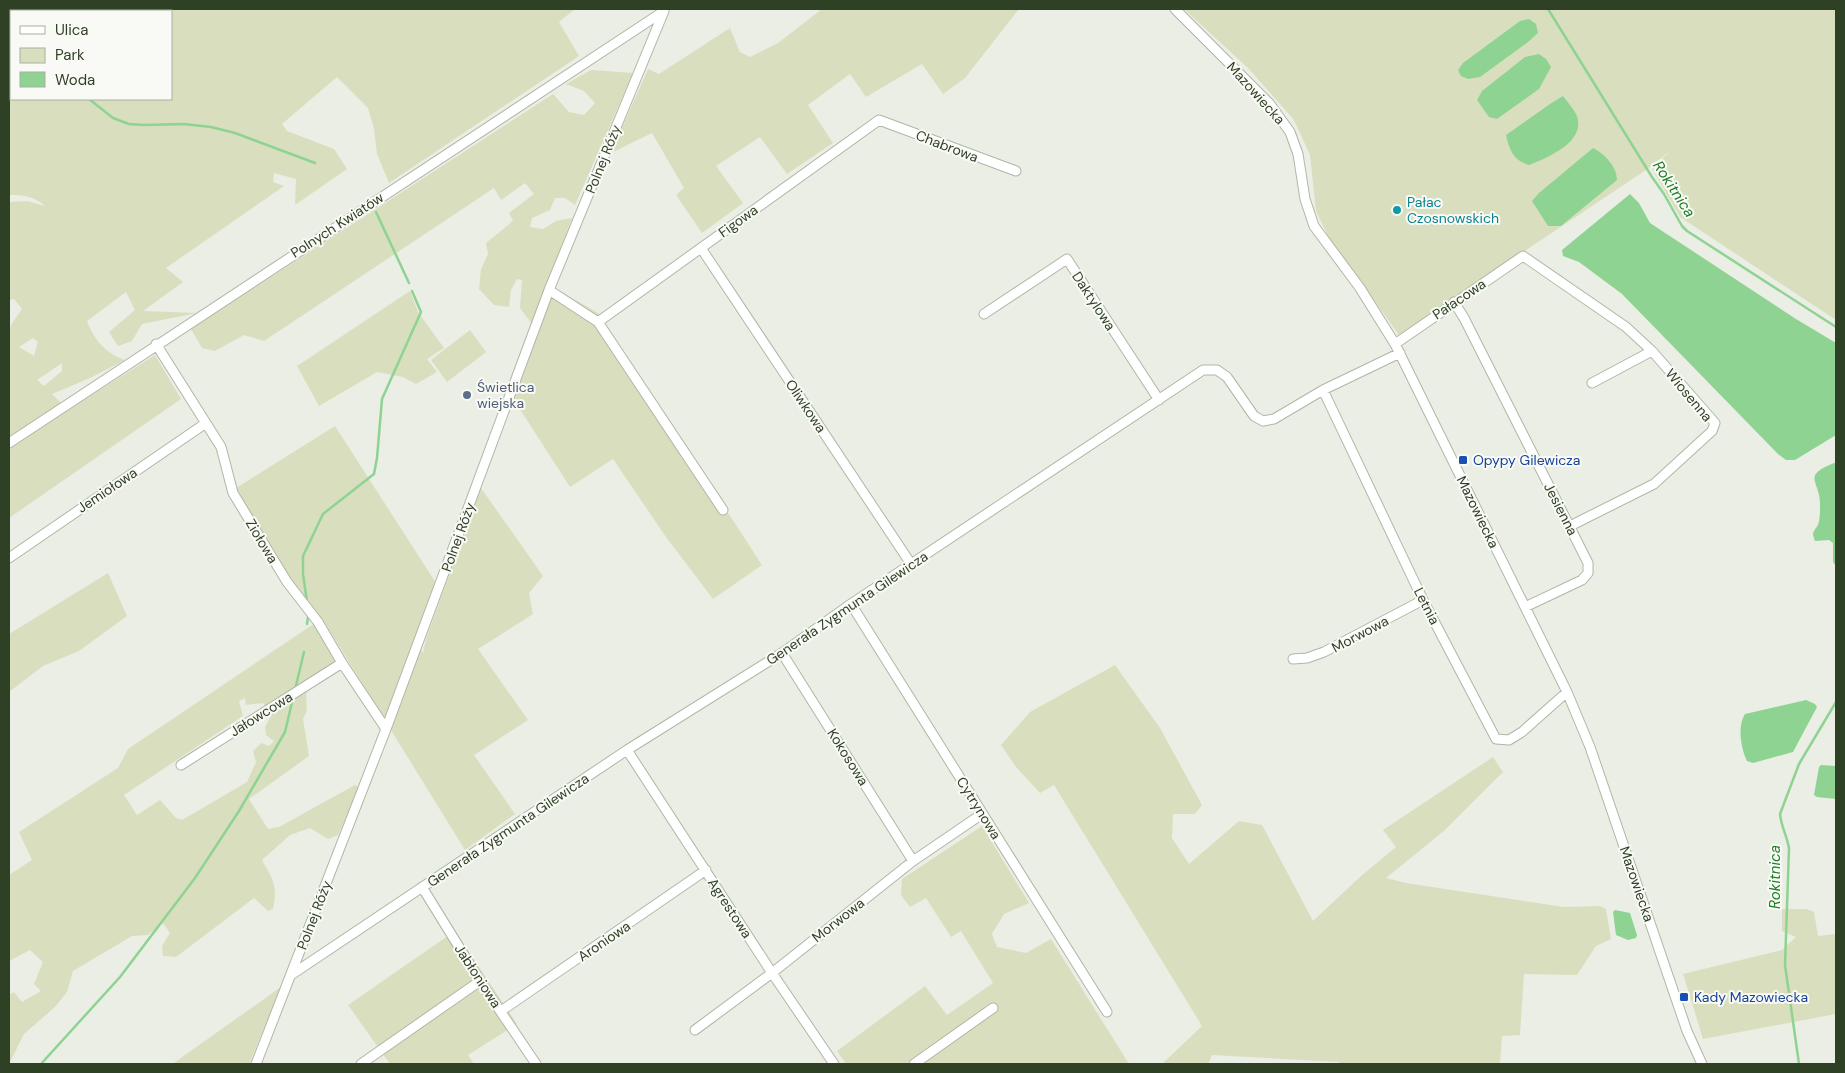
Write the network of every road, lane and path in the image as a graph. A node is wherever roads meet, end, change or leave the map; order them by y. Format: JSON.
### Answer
{"nodes":[{"id":1,"x":1175,"y":9,"type":"edge"},
{"id":2,"x":665,"y":10,"type":"edge"},
{"id":3,"x":879,"y":120,"type":"joint"},
{"id":4,"x":1016,"y":171,"type":"dead end"},
{"id":5,"x":701,"y":248,"type":"junction"},
{"id":6,"x":1523,"y":256,"type":"joint"},
{"id":7,"x":549,"y":290,"type":"junction"},
{"id":8,"x":1454,"y":302,"type":"junction"},
{"id":9,"x":984,"y":314,"type":"dead end"},
{"id":10,"x":598,"y":322,"type":"junction"},
{"id":11,"x":156,"y":344,"type":"junction"},
{"id":12,"x":1395,"y":344,"type":"junction"},
{"id":13,"x":1652,"y":351,"type":"junction"},
{"id":14,"x":1400,"y":353,"type":"junction"},
{"id":15,"x":1592,"y":383,"type":"dead end"},
{"id":16,"x":1323,"y":390,"type":"junction"},
{"id":17,"x":1159,"y":400,"type":"junction"},
{"id":18,"x":206,"y":423,"type":"junction"},
{"id":19,"x":9,"y":443,"type":"edge"},
{"id":20,"x":723,"y":510,"type":"dead end"},
{"id":21,"x":1570,"y":526,"type":"junction"},
{"id":22,"x":9,"y":558,"type":"edge"},
{"id":23,"x":911,"y":564,"type":"junction"},
{"id":24,"x":1423,"y":600,"type":"junction"},
{"id":25,"x":851,"y":604,"type":"junction"},
{"id":26,"x":1525,"y":607,"type":"junction"},
{"id":27,"x":782,"y":653,"type":"junction"},
{"id":28,"x":1294,"y":658,"type":"dead end"},
{"id":29,"x":342,"y":663,"type":"junction"},
{"id":30,"x":1567,"y":692,"type":"junction"},
{"id":31,"x":386,"y":729,"type":"junction"},
{"id":32,"x":627,"y":750,"type":"junction"},
{"id":33,"x":181,"y":765,"type":"dead end"},
{"id":34,"x":982,"y":814,"type":"junction"},
{"id":35,"x":913,"y":860,"type":"junction"},
{"id":36,"x":706,"y":870,"type":"junction"},
{"id":37,"x":422,"y":887,"type":"junction"},
{"id":38,"x":772,"y":973,"type":"junction"},
{"id":39,"x":291,"y":975,"type":"junction"},
{"id":40,"x":480,"y":981,"type":"junction"},
{"id":41,"x":992,"y":1008,"type":"dead end"},
{"id":42,"x":501,"y":1011,"type":"junction"},
{"id":43,"x":1108,"y":1012,"type":"dead end"},
{"id":44,"x":695,"y":1030,"type":"dead end"},
{"id":45,"x":256,"y":1064,"type":"edge"},
{"id":46,"x":361,"y":1064,"type":"edge"},
{"id":47,"x":536,"y":1064,"type":"edge"},
{"id":48,"x":834,"y":1064,"type":"edge"},
{"id":49,"x":914,"y":1064,"type":"edge"},
{"id":50,"x":1702,"y":1064,"type":"edge"}],
"edges":[{"from":1,"to":12,"type":"street","name":"Mazowiecka"},
{"from":2,"to":7,"type":"street","name":"Polnej Róży"},
{"from":2,"to":11,"type":"street","name":"Polnych Kwiatów"},
{"from":3,"to":4,"type":"street","name":"Chabrowa"},
{"from":3,"to":5,"type":"street","name":"Figowa"},
{"from":5,"to":10,"type":"street","name":"Figowa"},
{"from":5,"to":23,"type":"street","name":"Oliwkowa"},
{"from":6,"to":8,"type":"street","name":"Pałacowa"},
{"from":6,"to":13,"type":"street","name":"Wiosenna"},
{"from":7,"to":10,"type":"street"},
{"from":7,"to":31,"type":"street","name":"Polnej Róży"},
{"from":8,"to":12,"type":"street","name":"Pałacowa"},
{"from":8,"to":21,"type":"street","name":"Jesienna"},
{"from":9,"to":17,"type":"street","name":"Daktylowa"},
{"from":10,"to":20,"type":"street"},
{"from":11,"to":18,"type":"street","name":"Ziołowa"},
{"from":11,"to":19,"type":"street","name":"Polnych Kwiatów"},
{"from":12,"to":14,"type":"street","name":"Mazowiecka"},
{"from":13,"to":15,"type":"street"},
{"from":13,"to":21,"type":"street","name":"Wiosenna"},
{"from":14,"to":16,"type":"street","name":"Generała Zygmunta Gilewicza"},
{"from":14,"to":26,"type":"street","name":"Mazowiecka"},
{"from":16,"to":17,"type":"street","name":"Generała Zygmunta Gilewicza"},
{"from":16,"to":24,"type":"street","name":"Letnia"},
{"from":17,"to":23,"type":"street","name":"Generała Zygmunta Gilewicza"},
{"from":18,"to":22,"type":"street","name":"Jemiołowa"},
{"from":18,"to":29,"type":"street","name":"Ziołowa"},
{"from":21,"to":26,"type":"street","name":"Jesienna"},
{"from":23,"to":25,"type":"street","name":"Generała Zygmunta Gilewicza"},
{"from":24,"to":28,"type":"street","name":"Morwowa"},
{"from":24,"to":30,"type":"street","name":"Letnia"},
{"from":25,"to":27,"type":"street","name":"Generała Zygmunta Gilewicza"},
{"from":25,"to":34,"type":"street","name":"Cytrynowa"},
{"from":26,"to":30,"type":"street","name":"Mazowiecka"},
{"from":27,"to":32,"type":"street","name":"Generała Zygmunta Gilewicza"},
{"from":27,"to":35,"type":"street","name":"Kokosowa"},
{"from":29,"to":31,"type":"street","name":"Ziołowa"},
{"from":29,"to":33,"type":"street","name":"Jałowcowa"},
{"from":30,"to":50,"type":"street","name":"Mazowiecka"},
{"from":31,"to":39,"type":"street","name":"Polnej Róży"},
{"from":32,"to":36,"type":"street","name":"Agrestowa"},
{"from":32,"to":37,"type":"street","name":"Generała Zygmunta Gilewicza"},
{"from":34,"to":35,"type":"street","name":"Morwowa"},
{"from":34,"to":43,"type":"street","name":"Cytrynowa"},
{"from":35,"to":38,"type":"street","name":"Morwowa"},
{"from":36,"to":38,"type":"street","name":"Agrestowa"},
{"from":36,"to":42,"type":"street","name":"Aroniowa"},
{"from":37,"to":39,"type":"street","name":"Generała Zygmunta Gilewicza"},
{"from":37,"to":40,"type":"street","name":"Jabłoniowa"},
{"from":38,"to":44,"type":"street","name":"Morwowa"},
{"from":38,"to":48,"type":"street","name":"Agrestowa"},
{"from":39,"to":45,"type":"street","name":"Polnej Róży"},
{"from":40,"to":42,"type":"street","name":"Jabłoniowa"},
{"from":40,"to":46,"type":"street"},
{"from":41,"to":49,"type":"street"},
{"from":42,"to":47,"type":"street","name":"Jabłoniowa"}]}
